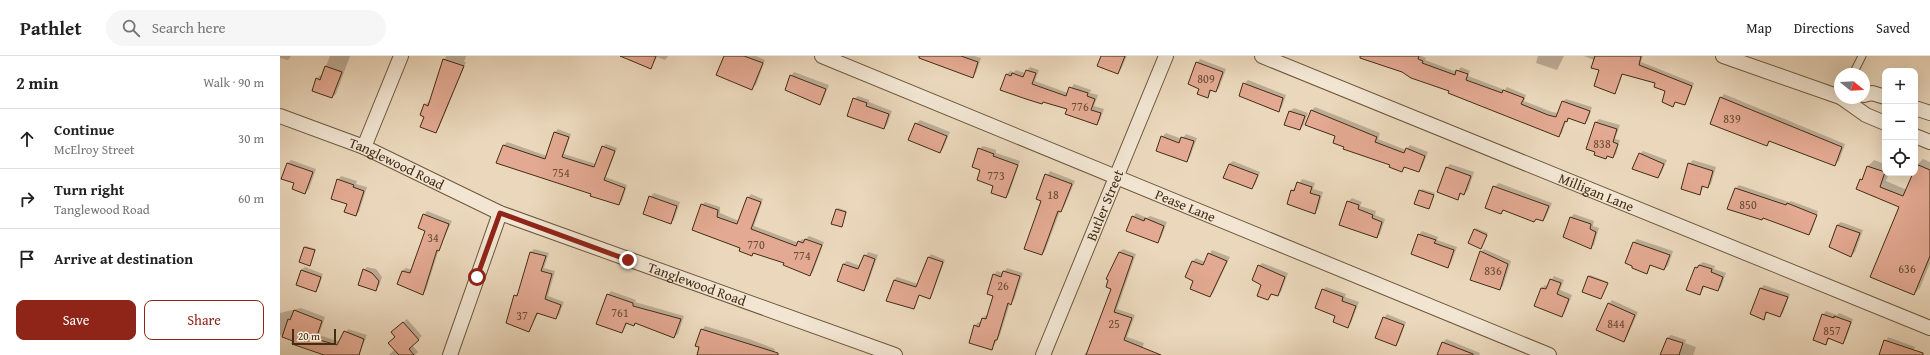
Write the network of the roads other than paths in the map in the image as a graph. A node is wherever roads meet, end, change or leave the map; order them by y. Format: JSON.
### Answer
{"nodes":[{"id":1,"x":401,"y":56,"type":"edge"},
{"id":2,"x":822,"y":56,"type":"edge"},
{"id":3,"x":1166,"y":56,"type":"edge"},
{"id":4,"x":1262,"y":56,"type":"edge"},
{"id":5,"x":1723,"y":56,"type":"edge"},
{"id":6,"x":1862,"y":56,"type":"edge"},
{"id":7,"x":1856,"y":68,"type":"edge"},
{"id":8,"x":1870,"y":94,"type":"edge"},
{"id":9,"x":1834,"y":95,"type":"edge"},
{"id":10,"x":1882,"y":96,"type":"edge"},
{"id":11,"x":1852,"y":104,"type":"edge"},
{"id":12,"x":1918,"y":109,"type":"edge"},
{"id":13,"x":1930,"y":113,"type":"edge"},
{"id":14,"x":280,"y":116,"type":"edge"},
{"id":15,"x":1882,"y":122,"type":"edge"},
{"id":16,"x":1918,"y":137,"type":"edge"},
{"id":17,"x":1930,"y":142,"type":"edge"},
{"id":18,"x":364,"y":147,"type":"junction"},
{"id":19,"x":1116,"y":178,"type":"junction"},
{"id":20,"x":500,"y":213,"type":"junction"},
{"id":21,"x":1930,"y":328,"type":"edge"},
{"id":22,"x":450,"y":355,"type":"edge"},
{"id":23,"x":894,"y":355,"type":"edge"},
{"id":24,"x":1042,"y":355,"type":"edge"},
{"id":25,"x":1549,"y":355,"type":"edge"}],
"edges":[{"from":1,"to":18,"type":"street"},
{"from":2,"to":19,"type":"street","name":"Pease Lane"},
{"from":3,"to":19,"type":"street","name":"Butler Street"},
{"from":4,"to":21,"type":"street","name":"Milligan Lane"},
{"from":5,"to":9,"type":"street"},
{"from":6,"to":7,"type":"lane"},
{"from":8,"to":10,"type":"street"},
{"from":11,"to":15,"type":"street"},
{"from":12,"to":13,"type":"street"},
{"from":14,"to":18,"type":"street","name":"Tanglewood Road"},
{"from":16,"to":17,"type":"street"},
{"from":18,"to":20,"type":"street","name":"Tanglewood Road"},
{"from":19,"to":24,"type":"street","name":"Butler Street"},
{"from":19,"to":25,"type":"street","name":"Pease Lane"},
{"from":20,"to":22,"type":"street"},
{"from":20,"to":23,"type":"street","name":"Tanglewood Road"}]}
